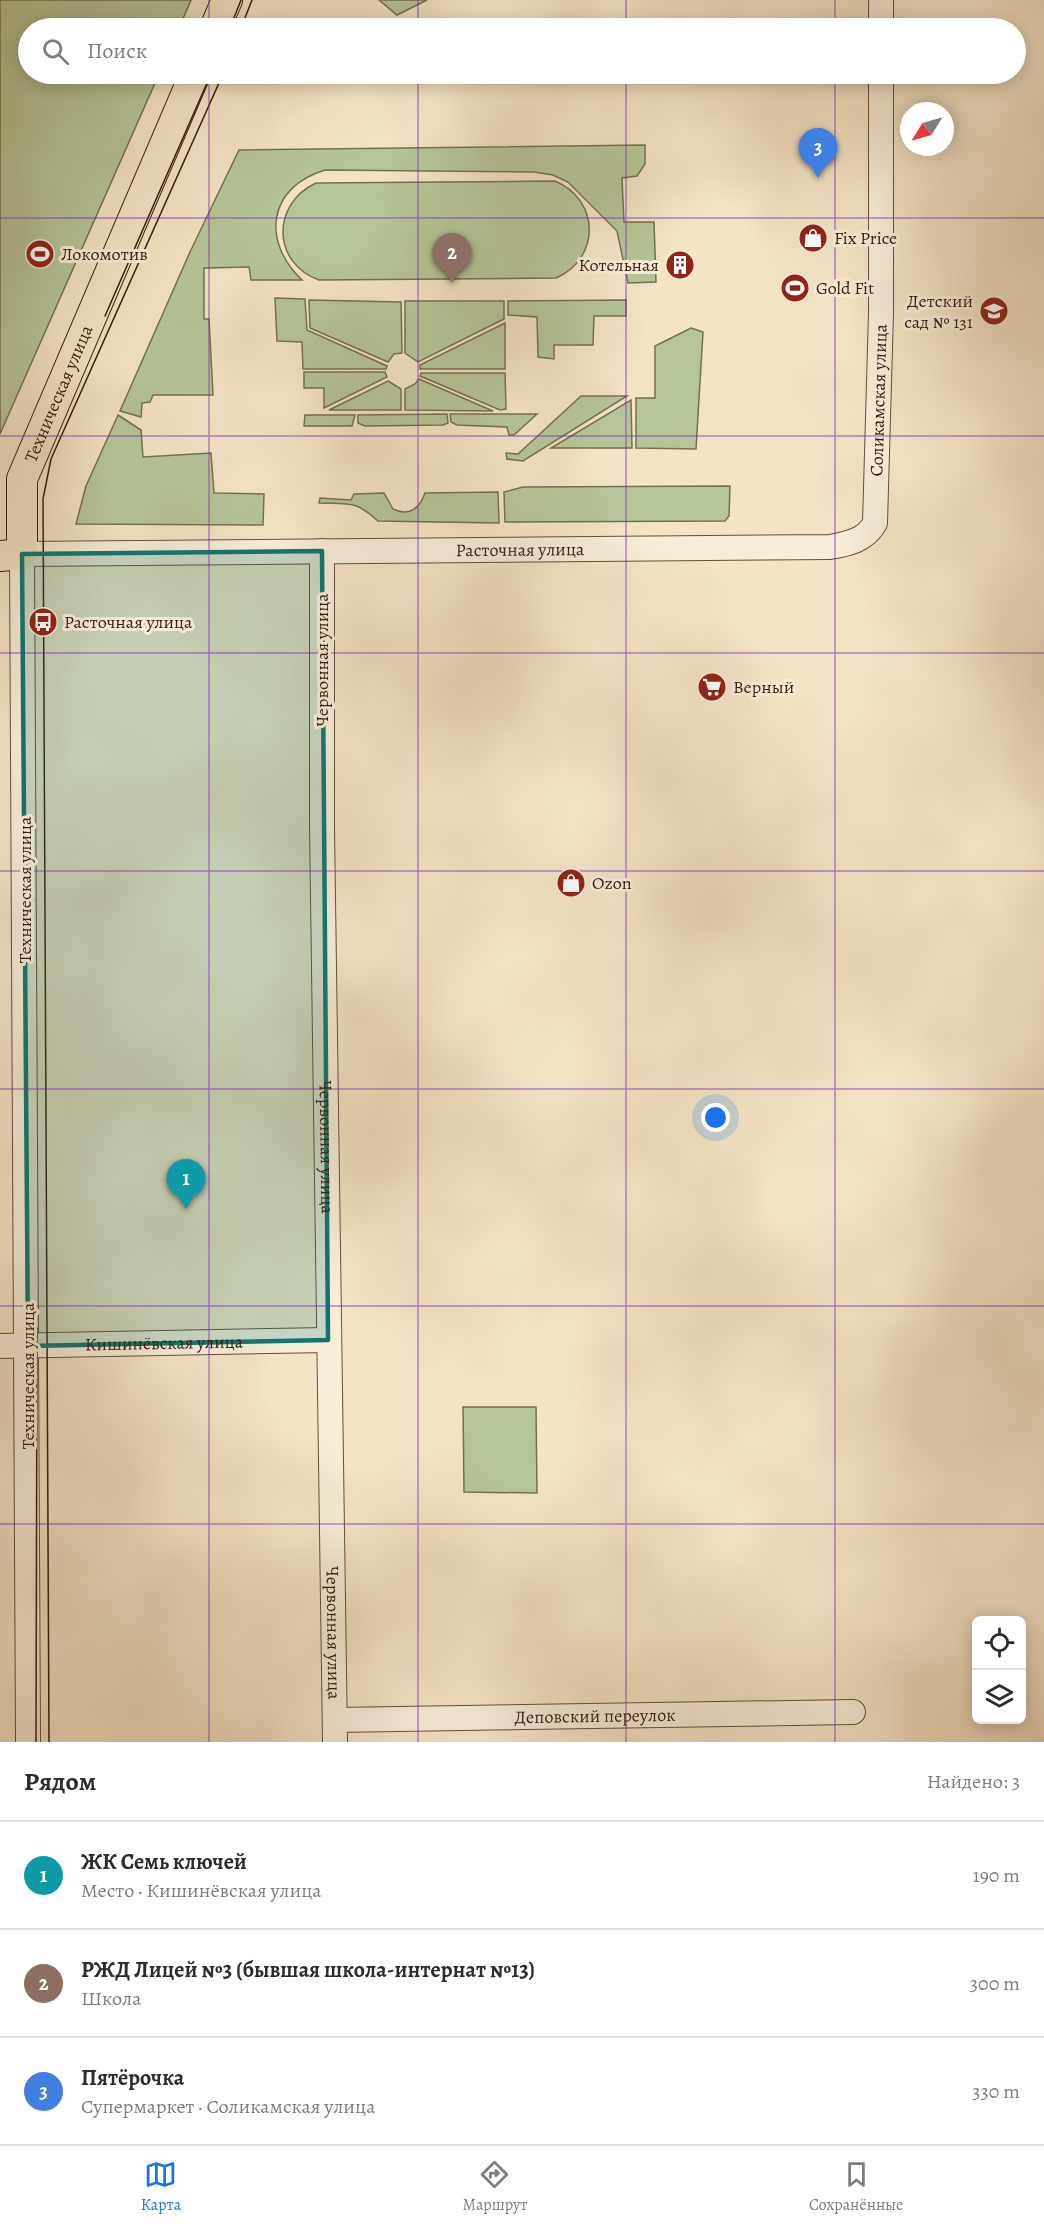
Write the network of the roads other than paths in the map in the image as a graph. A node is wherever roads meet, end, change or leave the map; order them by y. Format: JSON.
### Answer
{"nodes":[{"id":1,"x":227,"y":0,"type":"edge"},
{"id":2,"x":881,"y":0,"type":"edge"},
{"id":3,"x":219,"y":18,"type":"edge"},
{"id":4,"x":881,"y":18,"type":"edge"},
{"id":5,"x":191,"y":84,"type":"edge"},
{"id":6,"x":882,"y":84,"type":"edge"},
{"id":7,"x":859,"y":540,"type":"joint"},
{"id":8,"x":322,"y":551,"type":"junction"},
{"id":9,"x":11,"y":555,"type":"edge"},
{"id":10,"x":328,"y":1340,"type":"junction"},
{"id":11,"x":0,"y":1346,"type":"edge"},
{"id":12,"x":28,"y":1346,"type":"junction"},
{"id":13,"x":853,"y":1712,"type":"dead end"},
{"id":14,"x":335,"y":1731,"type":"edge"},
{"id":15,"x":28,"y":1742,"type":"edge"}],
"edges":[{"from":1,"to":3,"type":"main road"},
{"from":2,"to":4,"type":"street"},
{"from":5,"to":9,"type":"main road","name":"Техническая улица"},
{"from":6,"to":7,"type":"street","name":"Соликамская улица"},
{"from":7,"to":8,"type":"street","name":"Расточная улица"},
{"from":8,"to":9,"type":"street","name":"Расточная улица"},
{"from":8,"to":10,"type":"street","name":"Червонная улица"},
{"from":9,"to":12,"type":"street","name":"Техническая улица"},
{"from":10,"to":12,"type":"street","name":"Кишинёвская улица"},
{"from":10,"to":14,"type":"street","name":"Червонная улица"},
{"from":11,"to":12,"type":"street","name":"Кишинёвская улица"},
{"from":12,"to":15,"type":"street","name":"Техническая улица"},
{"from":13,"to":14,"type":"street","name":"Деповский переулок"}]}
